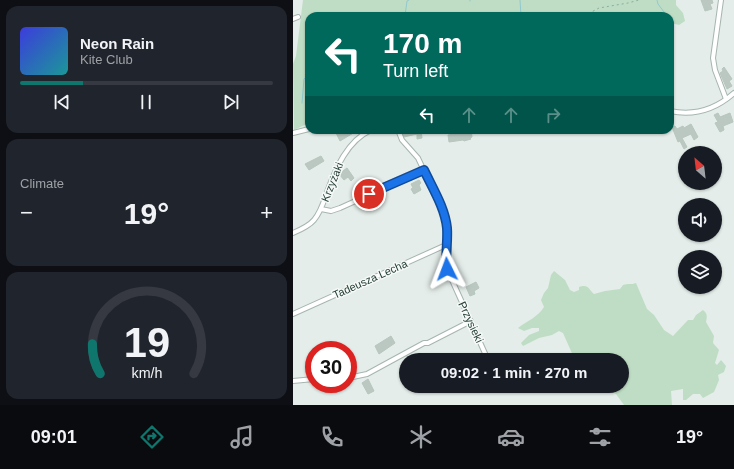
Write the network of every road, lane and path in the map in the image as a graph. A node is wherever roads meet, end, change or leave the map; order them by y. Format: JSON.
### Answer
{"nodes":[{"id":1,"x":639,"y":0,"type":"edge"},
{"id":2,"x":721,"y":0,"type":"edge"},
{"id":3,"x":592,"y":12,"type":"edge"},
{"id":4,"x":299,"y":17,"type":"dead end"},
{"id":5,"x":293,"y":19,"type":"edge"},
{"id":6,"x":734,"y":93,"type":"edge"},
{"id":7,"x":726,"y":99,"type":"junction"},
{"id":8,"x":674,"y":112,"type":"edge"},
{"id":9,"x":305,"y":130,"type":"edge"},
{"id":10,"x":293,"y":133,"type":"edge"},
{"id":11,"x":365,"y":134,"type":"edge"},
{"id":12,"x":400,"y":134,"type":"edge"},
{"id":13,"x":424,"y":170,"type":"junction"},
{"id":14,"x":321,"y":208,"type":"junction"},
{"id":15,"x":293,"y":234,"type":"edge"},
{"id":16,"x":446,"y":245,"type":"junction"},
{"id":17,"x":293,"y":314,"type":"edge"},
{"id":18,"x":471,"y":321,"type":"junction"},
{"id":19,"x":485,"y":353,"type":"edge"},
{"id":20,"x":357,"y":376,"type":"edge"},
{"id":21,"x":305,"y":379,"type":"edge"},
{"id":22,"x":293,"y":380,"type":"edge"}],
"edges":[{"from":1,"to":3,"type":"path"},
{"from":2,"to":7,"type":"street"},
{"from":4,"to":5,"type":"street"},
{"from":6,"to":7,"type":"street"},
{"from":7,"to":8,"type":"street"},
{"from":9,"to":10,"type":"street"},
{"from":11,"to":14,"type":"street","name":"Krzyżaki"},
{"from":12,"to":13,"type":"street","name":"Przysieki"},
{"from":13,"to":14,"type":"street"},
{"from":13,"to":16,"type":"street","name":"Przysieki"},
{"from":14,"to":15,"type":"street","name":"Krzyżaki"},
{"from":16,"to":17,"type":"street","name":"Tadeusza Lecha"},
{"from":16,"to":18,"type":"street","name":"Przysieki"},
{"from":18,"to":19,"type":"street","name":"Przysieki"},
{"from":18,"to":20,"type":"street"},
{"from":21,"to":22,"type":"street"}]}
